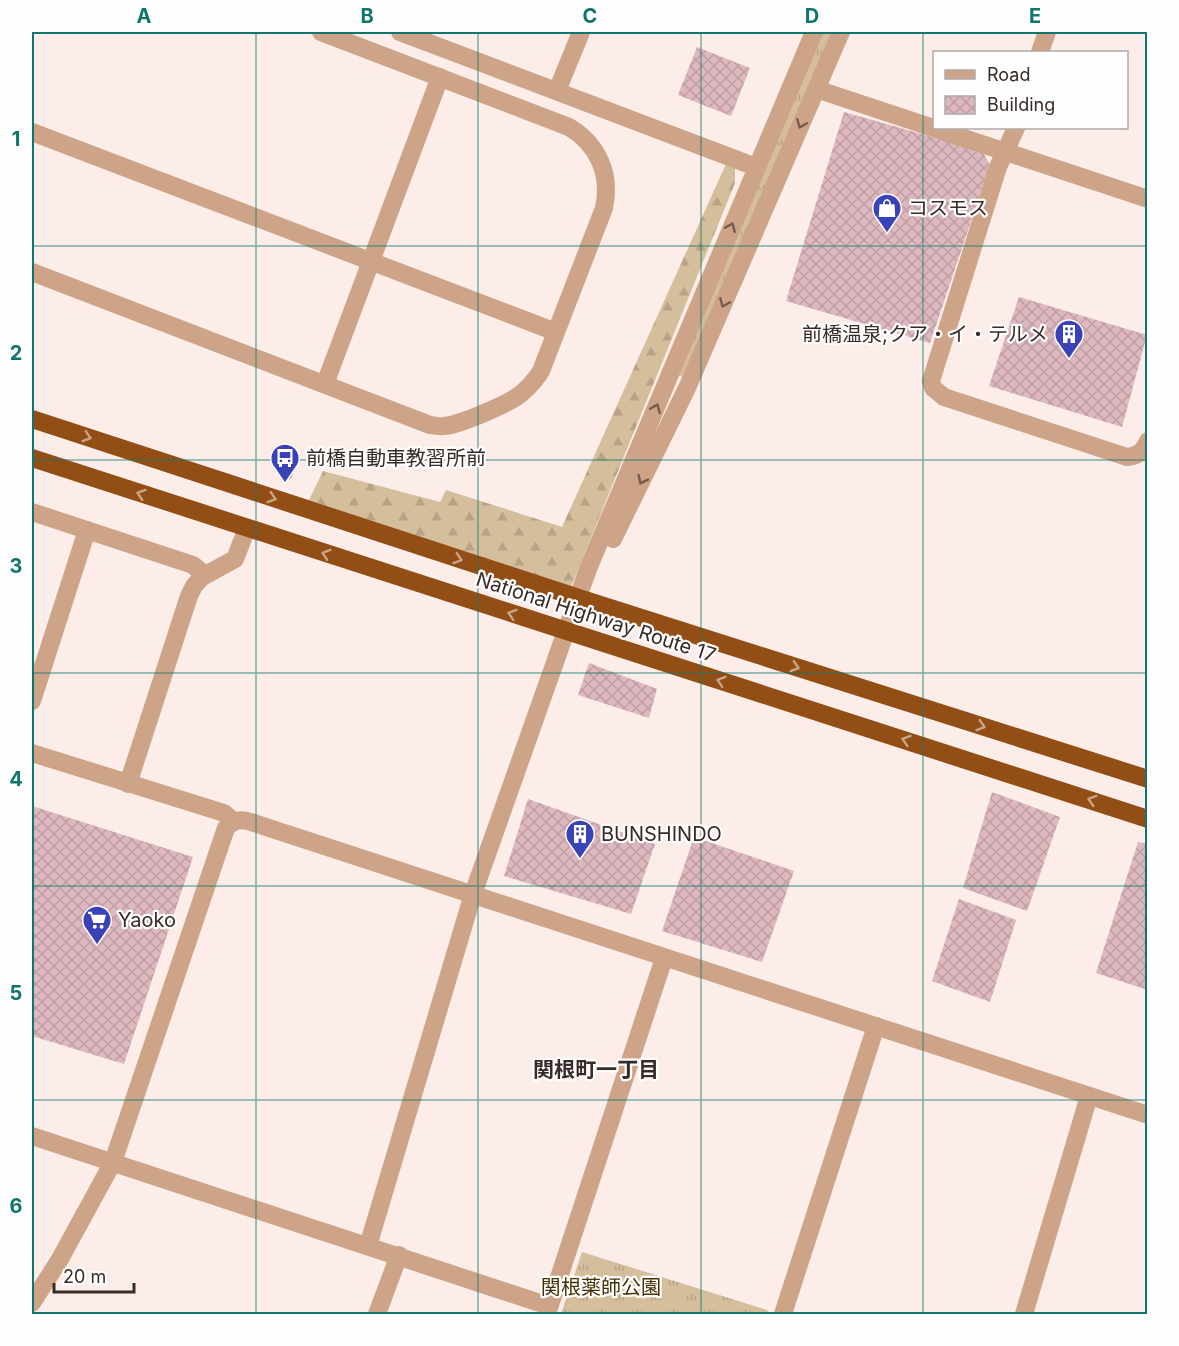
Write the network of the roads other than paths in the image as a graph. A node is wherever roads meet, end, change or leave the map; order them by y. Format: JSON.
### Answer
{"nodes":[{"id":1,"x":321,"y":32,"type":"edge"},
{"id":2,"x":400,"y":32,"type":"edge"},
{"id":3,"x":580,"y":32,"type":"edge"},
{"id":4,"x":814,"y":32,"type":"edge"},
{"id":5,"x":841,"y":32,"type":"edge"},
{"id":6,"x":1047,"y":32,"type":"edge"},
{"id":7,"x":1040,"y":51,"type":"edge"},
{"id":8,"x":440,"y":77,"type":"junction"},
{"id":9,"x":816,"y":89,"type":"junction"},
{"id":10,"x":557,"y":91,"type":"junction"},
{"id":11,"x":933,"y":127,"type":"edge"},
{"id":12,"x":939,"y":129,"type":"edge"},
{"id":13,"x":1016,"y":129,"type":"edge"},
{"id":14,"x":32,"y":132,"type":"edge"},
{"id":15,"x":1006,"y":151,"type":"junction"},
{"id":16,"x":756,"y":167,"type":"junction"},
{"id":17,"x":1148,"y":199,"type":"edge"},
{"id":18,"x":371,"y":261,"type":"junction"},
{"id":19,"x":32,"y":272,"type":"edge"},
{"id":20,"x":556,"y":332,"type":"junction"},
{"id":21,"x":325,"y":384,"type":"junction"},
{"id":22,"x":32,"y":419,"type":"edge"},
{"id":23,"x":1148,"y":441,"type":"edge"},
{"id":24,"x":32,"y":458,"type":"edge"},
{"id":25,"x":32,"y":512,"type":"edge"},
{"id":26,"x":247,"y":528,"type":"junction"},
{"id":27,"x":87,"y":530,"type":"junction"},
{"id":28,"x":202,"y":577,"type":"junction"},
{"id":29,"x":579,"y":598,"type":"junction"},
{"id":30,"x":567,"y":632,"type":"junction"},
{"id":31,"x":32,"y":701,"type":"edge"},
{"id":32,"x":32,"y":753,"type":"edge"},
{"id":33,"x":1148,"y":779,"type":"edge"},
{"id":34,"x":128,"y":784,"type":"junction"},
{"id":35,"x":1148,"y":819,"type":"edge"},
{"id":36,"x":233,"y":821,"type":"junction"},
{"id":37,"x":473,"y":894,"type":"junction"},
{"id":38,"x":664,"y":958,"type":"junction"},
{"id":39,"x":876,"y":1026,"type":"junction"},
{"id":40,"x":1089,"y":1096,"type":"junction"},
{"id":41,"x":1148,"y":1115,"type":"edge"},
{"id":42,"x":32,"y":1136,"type":"edge"},
{"id":43,"x":112,"y":1161,"type":"junction"},
{"id":44,"x":368,"y":1245,"type":"junction"},
{"id":45,"x":399,"y":1256,"type":"junction"},
{"id":46,"x":32,"y":1303,"type":"edge"},
{"id":47,"x":548,"y":1310,"type":"edge"},
{"id":48,"x":377,"y":1314,"type":"edge"},
{"id":49,"x":783,"y":1314,"type":"edge"},
{"id":50,"x":1024,"y":1314,"type":"edge"}],
"edges":[{"from":1,"to":8,"type":"street"},
{"from":2,"to":10,"type":"street"},
{"from":3,"to":10,"type":"street"},
{"from":4,"to":16,"type":"street"},
{"from":5,"to":9,"type":"street"},
{"from":6,"to":7,"type":"street"},
{"from":8,"to":18,"type":"street"},
{"from":8,"to":20,"type":"street"},
{"from":9,"to":11,"type":"street"},
{"from":9,"to":29,"type":"street","one_way":true},
{"from":10,"to":16,"type":"street"},
{"from":12,"to":15,"type":"street"},
{"from":13,"to":15,"type":"street"},
{"from":14,"to":18,"type":"street"},
{"from":15,"to":17,"type":"street"},
{"from":15,"to":23,"type":"street"},
{"from":29,"to":16,"type":"street","one_way":true},
{"from":18,"to":20,"type":"street"},
{"from":18,"to":21,"type":"street"},
{"from":19,"to":21,"type":"street"},
{"from":20,"to":21,"type":"street"},
{"from":22,"to":29,"type":"highway","name":"National Highway Route 17","one_way":true},
{"from":26,"to":24,"type":"highway","name":"National Highway Route 17","one_way":true},
{"from":25,"to":27,"type":"street"},
{"from":26,"to":28,"type":"street"},
{"from":30,"to":26,"type":"highway","name":"National Highway Route 17","one_way":true},
{"from":27,"to":28,"type":"street"},
{"from":27,"to":31,"type":"street"},
{"from":28,"to":34,"type":"street"},
{"from":29,"to":30,"type":"street"},
{"from":29,"to":33,"type":"highway","name":"National Highway Route 17","one_way":true},
{"from":35,"to":30,"type":"highway","name":"National Highway Route 17","one_way":true},
{"from":30,"to":37,"type":"street"},
{"from":32,"to":34,"type":"street"},
{"from":34,"to":36,"type":"street"},
{"from":36,"to":37,"type":"street"},
{"from":36,"to":43,"type":"street"},
{"from":37,"to":38,"type":"street"},
{"from":37,"to":44,"type":"street"},
{"from":38,"to":39,"type":"street"},
{"from":38,"to":47,"type":"street"},
{"from":39,"to":40,"type":"street"},
{"from":39,"to":49,"type":"street"},
{"from":40,"to":41,"type":"street"},
{"from":40,"to":50,"type":"street"},
{"from":42,"to":43,"type":"street"},
{"from":43,"to":44,"type":"street"},
{"from":43,"to":46,"type":"street"},
{"from":44,"to":45,"type":"street"},
{"from":45,"to":47,"type":"street"},
{"from":45,"to":48,"type":"street"}]}
